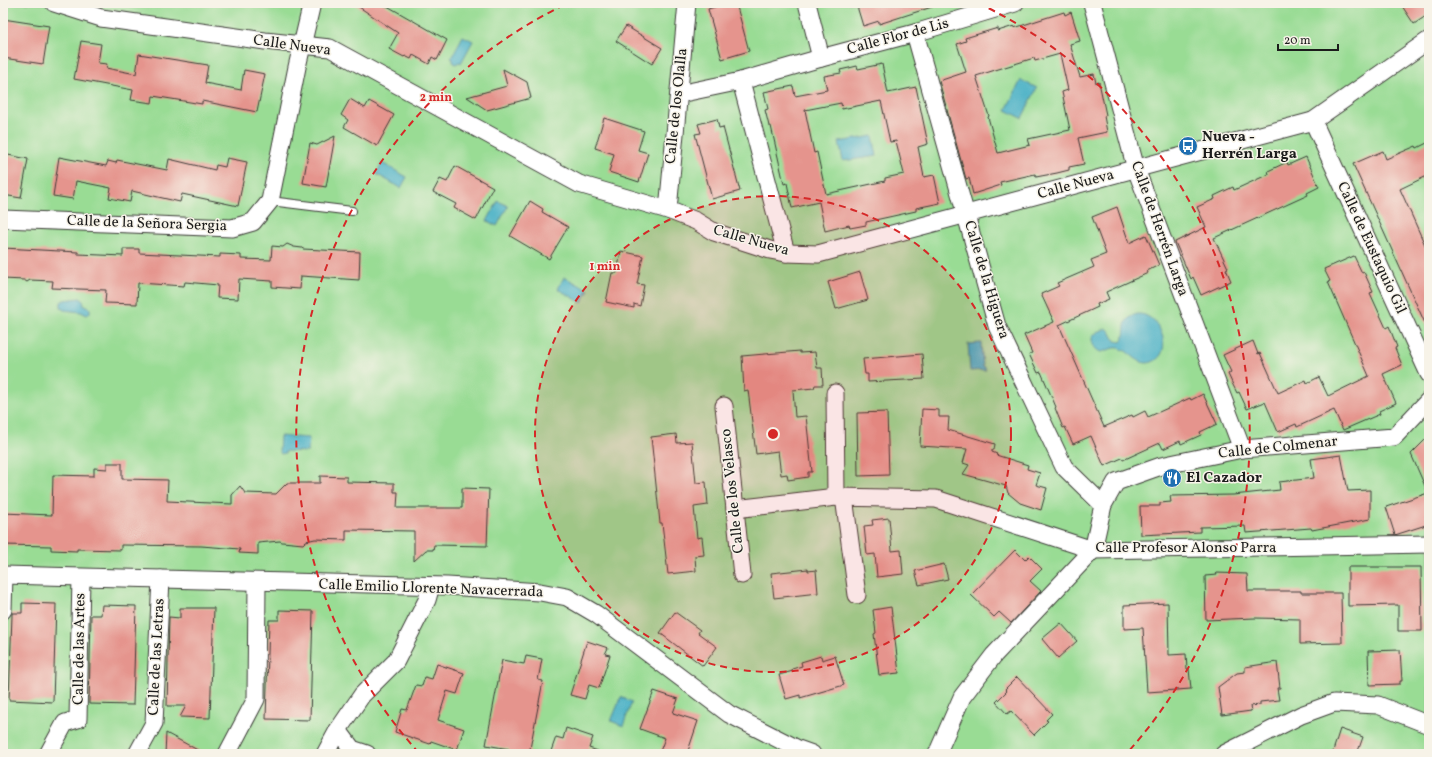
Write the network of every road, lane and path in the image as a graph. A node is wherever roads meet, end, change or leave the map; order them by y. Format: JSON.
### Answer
{"nodes":[{"id":1,"x":54,"y":3,"type":"edge"},
{"id":2,"x":312,"y":3,"type":"edge"},
{"id":3,"x":687,"y":3,"type":"edge"},
{"id":4,"x":807,"y":3,"type":"edge"},
{"id":5,"x":1015,"y":3,"type":"edge"},
{"id":6,"x":1092,"y":3,"type":"edge"},
{"id":7,"x":996,"y":6,"type":"edge"},
{"id":8,"x":915,"y":33,"type":"junction"},
{"id":9,"x":1429,"y":40,"type":"edge"},
{"id":10,"x":302,"y":45,"type":"junction"},
{"id":11,"x":821,"y":58,"type":"junction"},
{"id":12,"x":741,"y":81,"type":"junction"},
{"id":13,"x":679,"y":94,"type":"junction"},
{"id":14,"x":1313,"y":121,"type":"junction"},
{"id":15,"x":1136,"y":169,"type":"junction"},
{"id":16,"x":270,"y":201,"type":"junction"},
{"id":17,"x":668,"y":210,"type":"junction"},
{"id":18,"x":352,"y":211,"type":"dead end"},
{"id":19,"x":966,"y":215,"type":"junction"},
{"id":20,"x":3,"y":219,"type":"edge"},
{"id":21,"x":786,"y":253,"type":"junction"},
{"id":22,"x":1429,"y":374,"type":"edge"},
{"id":23,"x":835,"y":394,"type":"dead end"},
{"id":24,"x":1429,"y":400,"type":"edge"},
{"id":25,"x":724,"y":406,"type":"dead end"},
{"id":26,"x":1242,"y":449,"type":"junction"},
{"id":27,"x":840,"y":497,"type":"junction"},
{"id":28,"x":1103,"y":505,"type":"junction"},
{"id":29,"x":735,"y":509,"type":"junction"},
{"id":30,"x":1429,"y":544,"type":"edge"},
{"id":31,"x":1093,"y":550,"type":"junction"},
{"id":32,"x":4,"y":575,"type":"edge"},
{"id":33,"x":742,"y":575,"type":"dead end"},
{"id":34,"x":81,"y":578,"type":"junction"},
{"id":35,"x":161,"y":579,"type":"junction"},
{"id":36,"x":257,"y":582,"type":"junction"},
{"id":37,"x":431,"y":586,"type":"junction"},
{"id":38,"x":857,"y":595,"type":"dead end"},
{"id":39,"x":3,"y":610,"type":"edge"},
{"id":40,"x":1429,"y":725,"type":"edge"},
{"id":41,"x":338,"y":730,"type":"junction"},
{"id":42,"x":48,"y":754,"type":"edge"},
{"id":43,"x":137,"y":754,"type":"edge"},
{"id":44,"x":227,"y":754,"type":"edge"},
{"id":45,"x":325,"y":754,"type":"edge"},
{"id":46,"x":367,"y":754,"type":"edge"},
{"id":47,"x":812,"y":754,"type":"edge"},
{"id":48,"x":937,"y":754,"type":"edge"},
{"id":49,"x":1224,"y":754,"type":"edge"}],
"edges":[{"from":1,"to":10,"type":"street","name":"Calle Nueva"},
{"from":2,"to":10,"type":"street","name":"Calle de la Señora Sergia"},
{"from":3,"to":13,"type":"street","name":"Calle de los Olalla"},
{"from":4,"to":11,"type":"street"},
{"from":5,"to":7,"type":"street","name":"Calle Flor de Lis"},
{"from":6,"to":15,"type":"street","name":"Calle de Herrén Larga"},
{"from":7,"to":8,"type":"street","name":"Calle Flor de Lis"},
{"from":8,"to":11,"type":"street","name":"Calle Flor de Lis"},
{"from":8,"to":19,"type":"street","name":"Calle de la Higuera"},
{"from":9,"to":14,"type":"street","name":"Calle Nueva"},
{"from":10,"to":16,"type":"street","name":"Calle de la Señora Sergia"},
{"from":10,"to":17,"type":"street","name":"Calle Nueva"},
{"from":11,"to":12,"type":"street","name":"Calle Flor de Lis"},
{"from":12,"to":13,"type":"street","name":"Calle Flor de Lis"},
{"from":12,"to":21,"type":"street"},
{"from":13,"to":17,"type":"street","name":"Calle de los Olalla"},
{"from":14,"to":15,"type":"street","name":"Calle Nueva"},
{"from":14,"to":22,"type":"street","name":"Calle de Eustaquio Gil"},
{"from":15,"to":19,"type":"street","name":"Calle Nueva"},
{"from":15,"to":26,"type":"street","name":"Calle de Herrén Larga"},
{"from":16,"to":18,"type":"lane"},
{"from":16,"to":20,"type":"street","name":"Calle de la Señora Sergia"},
{"from":17,"to":21,"type":"street","name":"Calle Nueva"},
{"from":19,"to":21,"type":"street","name":"Calle Nueva"},
{"from":19,"to":28,"type":"street","name":"Calle de la Higuera"},
{"from":23,"to":27,"type":"street"},
{"from":24,"to":26,"type":"street","name":"Calle de Colmenar"},
{"from":25,"to":29,"type":"street","name":"Calle de los Velasco"},
{"from":26,"to":28,"type":"street","name":"Calle de Colmenar"},
{"from":27,"to":29,"type":"street","name":"Calle Profesor Alonso Parra"},
{"from":27,"to":31,"type":"street","name":"Calle Profesor Alonso Parra"},
{"from":27,"to":38,"type":"street"},
{"from":28,"to":31,"type":"street","name":"Calle de Colmenar"},
{"from":29,"to":33,"type":"street","name":"Calle de los Velasco"},
{"from":30,"to":31,"type":"street","name":"Calle Profesor Alonso Parra"},
{"from":31,"to":48,"type":"street"},
{"from":32,"to":34,"type":"street","name":"Calle Emilio Llorente Navacerrada"},
{"from":32,"to":39,"type":"street"},
{"from":34,"to":35,"type":"street","name":"Calle Emilio Llorente Navacerrada"},
{"from":34,"to":42,"type":"street","name":"Calle de las Artes"},
{"from":35,"to":36,"type":"street","name":"Calle Emilio Llorente Navacerrada"},
{"from":35,"to":43,"type":"street","name":"Calle de las Letras"},
{"from":36,"to":37,"type":"street","name":"Calle Emilio Llorente Navacerrada"},
{"from":36,"to":44,"type":"street"},
{"from":37,"to":41,"type":"street"},
{"from":37,"to":47,"type":"street","name":"Calle Emilio Llorente Navacerrada"},
{"from":40,"to":49,"type":"street"},
{"from":41,"to":45,"type":"street"},
{"from":41,"to":46,"type":"street"}]}
